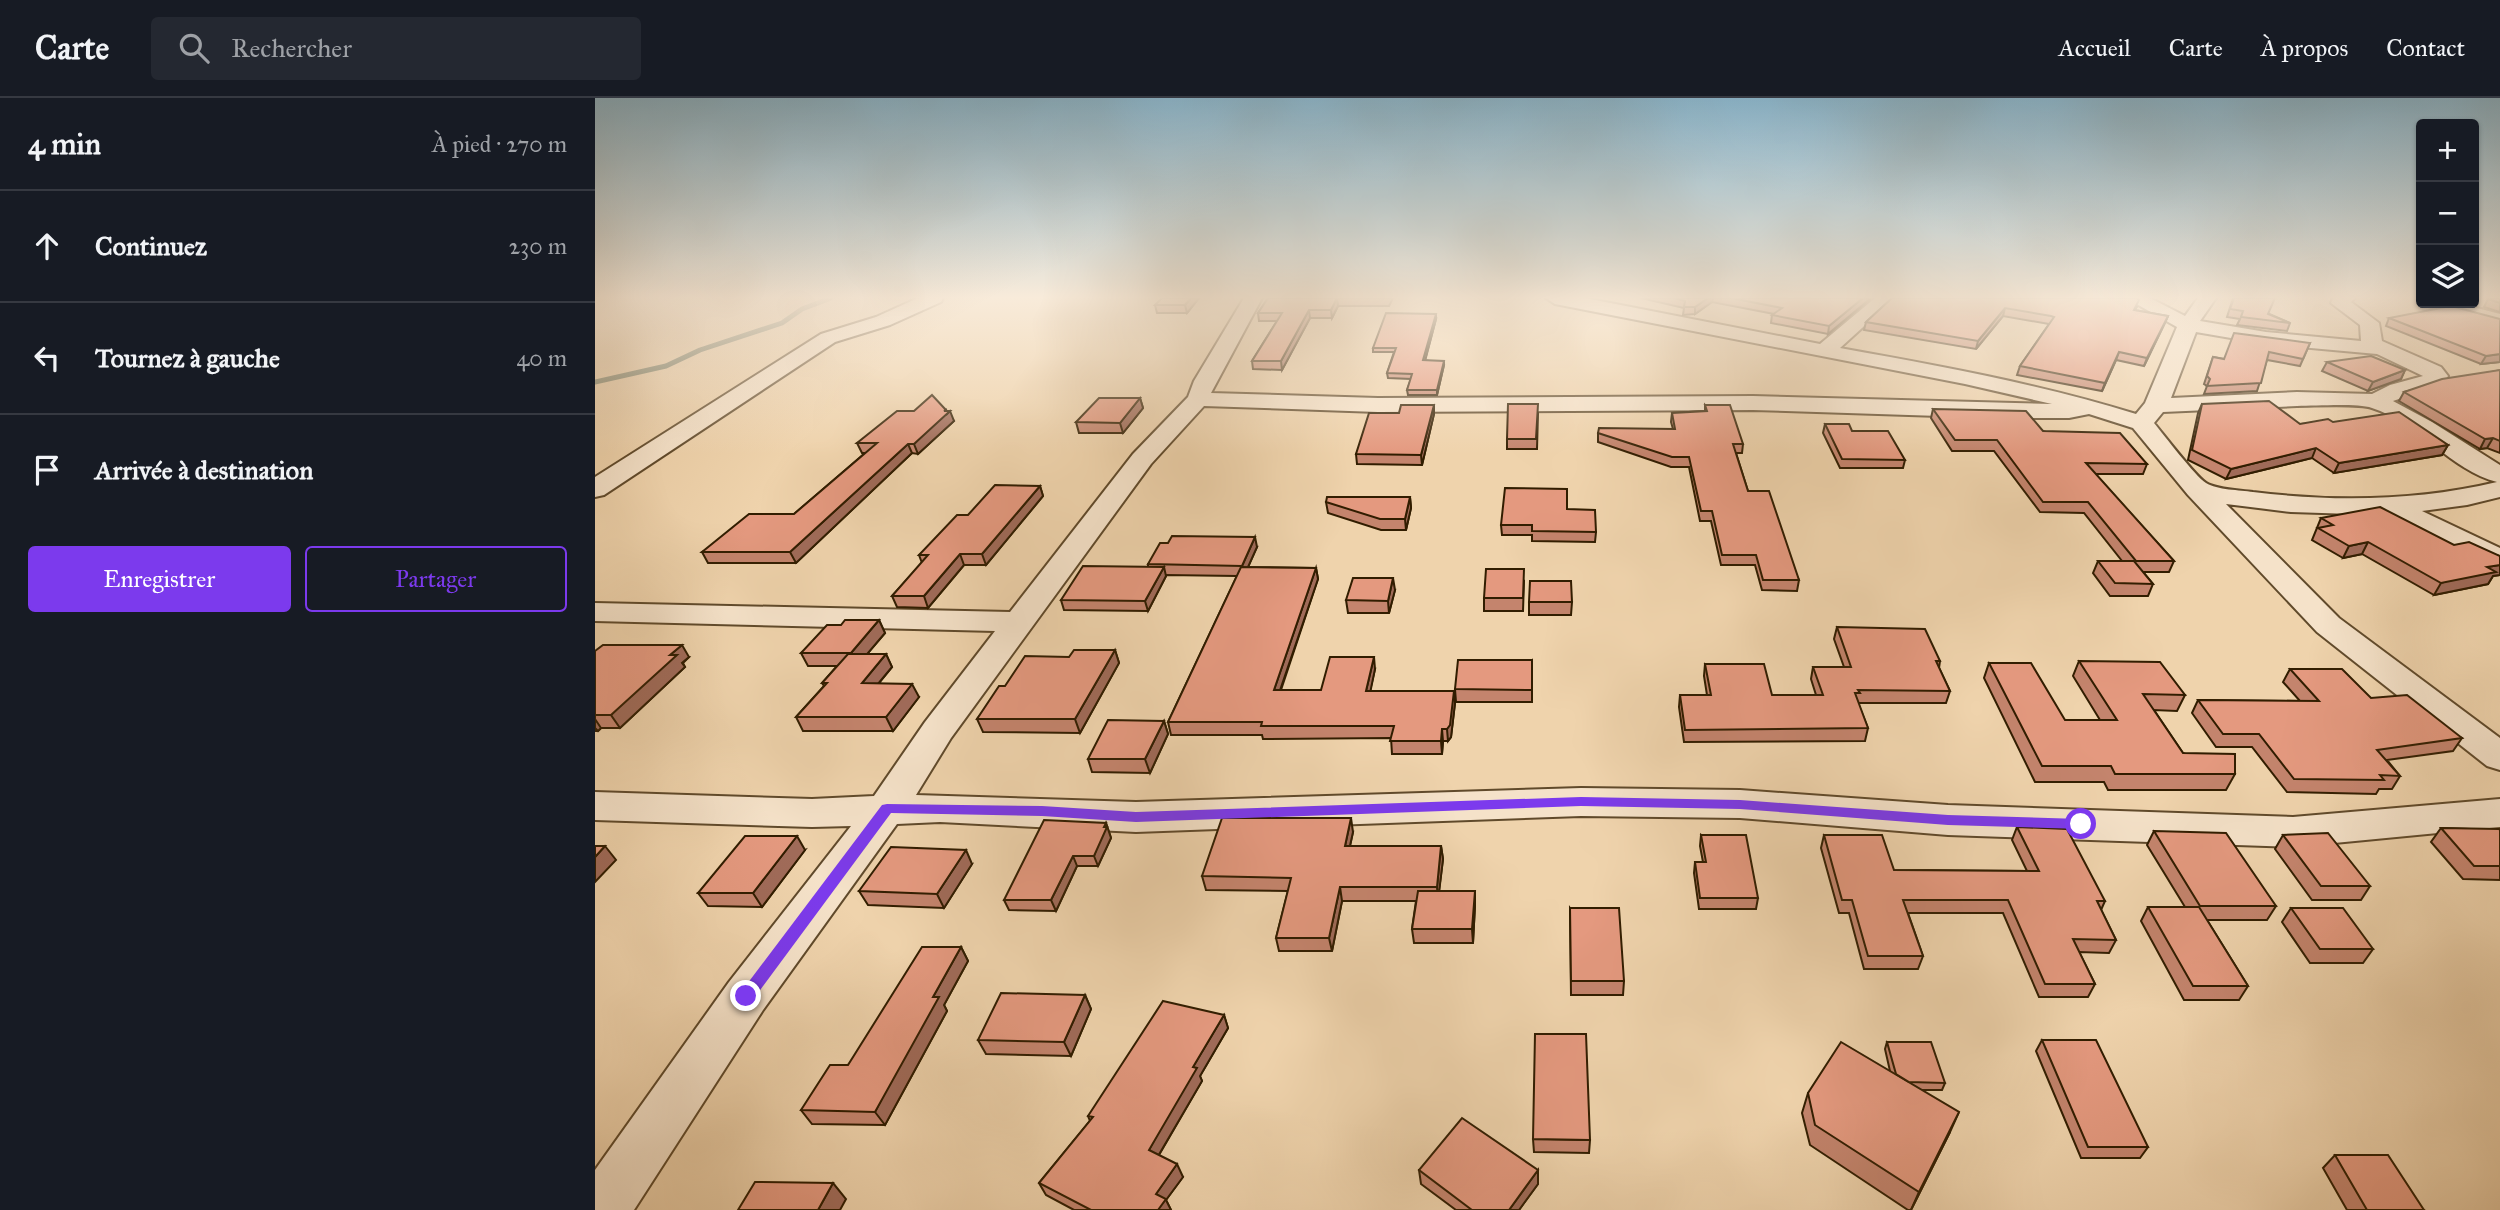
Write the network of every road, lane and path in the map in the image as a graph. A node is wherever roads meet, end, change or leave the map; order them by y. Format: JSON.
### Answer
{"nodes":[{"id":1,"x":810,"y":350,"type":"edge"},
{"id":2,"x":1223,"y":350,"type":"edge"},
{"id":3,"x":1825,"y":350,"type":"edge"},
{"id":4,"x":2180,"y":350,"type":"edge"},
{"id":5,"x":2380,"y":350,"type":"edge"},
{"id":6,"x":2459,"y":376,"type":"edge"},
{"id":7,"x":2435,"y":379,"type":"junction"},
{"id":8,"x":1198,"y":398,"type":"junction"},
{"id":9,"x":2376,"y":401,"type":"junction"},
{"id":10,"x":2093,"y":407,"type":"junction"},
{"id":11,"x":2148,"y":414,"type":"junction"},
{"id":12,"x":2500,"y":475,"type":"edge"},
{"id":13,"x":595,"y":489,"type":"edge"},
{"id":14,"x":2197,"y":489,"type":"junction"},
{"id":15,"x":2500,"y":489,"type":"edge"},
{"id":16,"x":2386,"y":507,"type":"junction"},
{"id":17,"x":2500,"y":559,"type":"edge"},
{"id":18,"x":595,"y":612,"type":"edge"},
{"id":19,"x":1019,"y":622,"type":"junction"},
{"id":20,"x":2500,"y":757,"type":"edge"},
{"id":21,"x":595,"y":806,"type":"edge"},
{"id":22,"x":887,"y":808,"type":"junction"},
{"id":23,"x":2500,"y":813,"type":"edge"},
{"id":24,"x":601,"y":1210,"type":"edge"}],
"edges":[{"from":1,"to":13,"type":"street"},
{"from":2,"to":8,"type":"street"},
{"from":3,"to":10,"type":"street"},
{"from":4,"to":11,"type":"street"},
{"from":5,"to":7,"type":"street"},
{"from":6,"to":7,"type":"street"},
{"from":7,"to":9,"type":"street"},
{"from":8,"to":10,"type":"street"},
{"from":8,"to":19,"type":"street"},
{"from":9,"to":11,"type":"street"},
{"from":9,"to":12,"type":"street"},
{"from":10,"to":11,"type":"street"},
{"from":11,"to":14,"type":"street"},
{"from":14,"to":16,"type":"street"},
{"from":14,"to":20,"type":"street"},
{"from":15,"to":16,"type":"street"},
{"from":16,"to":17,"type":"street"},
{"from":18,"to":19,"type":"street"},
{"from":19,"to":22,"type":"street"},
{"from":21,"to":22,"type":"street"},
{"from":22,"to":23,"type":"street"},
{"from":22,"to":24,"type":"street"}]}
